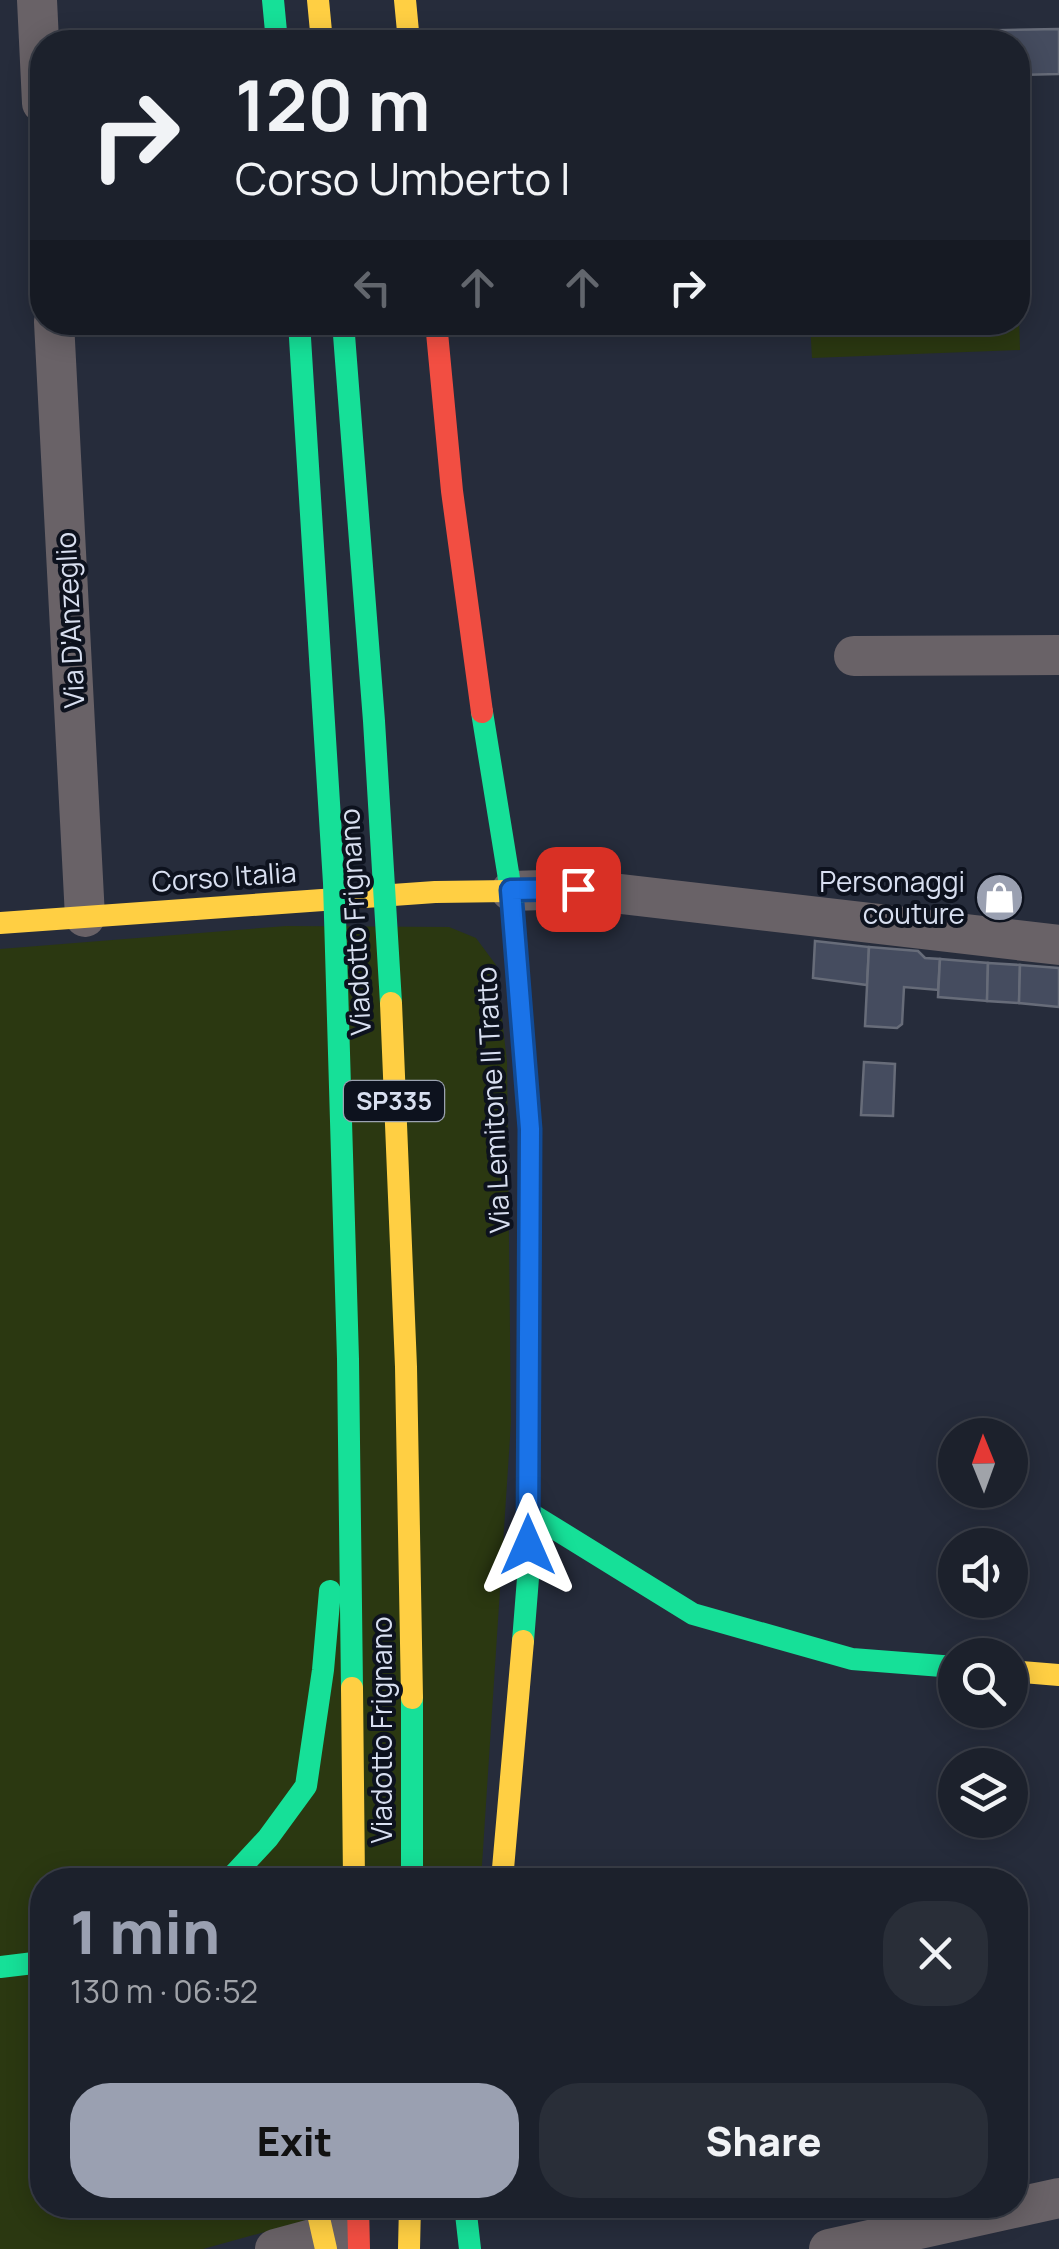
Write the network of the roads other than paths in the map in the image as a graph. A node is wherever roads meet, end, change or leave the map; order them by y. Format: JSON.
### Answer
{"nodes":[{"id":1,"x":37,"y":0,"type":"edge"},
{"id":2,"x":273,"y":0,"type":"edge"},
{"id":3,"x":318,"y":0,"type":"edge"},
{"id":4,"x":405,"y":0,"type":"edge"},
{"id":5,"x":38,"y":30,"type":"edge"},
{"id":6,"x":276,"y":30,"type":"edge"},
{"id":7,"x":321,"y":30,"type":"edge"},
{"id":8,"x":408,"y":30,"type":"edge"},
{"id":9,"x":55,"y":335,"type":"edge"},
{"id":10,"x":299,"y":335,"type":"edge"},
{"id":11,"x":344,"y":335,"type":"edge"},
{"id":12,"x":437,"y":335,"type":"edge"},
{"id":13,"x":854,"y":656,"type":"dead end"},
{"id":14,"x":1059,"y":656,"type":"edge"},
{"id":15,"x":511,"y":890,"type":"junction"},
{"id":16,"x":85,"y":917,"type":"junction"},
{"id":17,"x":0,"y":923,"type":"edge"},
{"id":18,"x":1059,"y":945,"type":"edge"},
{"id":19,"x":348,"y":1359,"type":"junction"},
{"id":20,"x":528,"y":1512,"type":"junction"},
{"id":21,"x":938,"y":1666,"type":"edge"},
{"id":22,"x":1028,"y":1672,"type":"edge"},
{"id":23,"x":1059,"y":1675,"type":"edge"},
{"id":24,"x":241,"y":1868,"type":"edge"},
{"id":25,"x":354,"y":1868,"type":"edge"},
{"id":26,"x":412,"y":1868,"type":"edge"},
{"id":27,"x":503,"y":1868,"type":"edge"},
{"id":28,"x":30,"y":1964,"type":"edge"},
{"id":29,"x":0,"y":1968,"type":"edge"},
{"id":30,"x":0,"y":1983,"type":"edge"},
{"id":31,"x":28,"y":1986,"type":"dead end"},
{"id":32,"x":1059,"y":2198,"type":"edge"},
{"id":33,"x":1028,"y":2205,"type":"edge"},
{"id":34,"x":319,"y":2218,"type":"edge"},
{"id":35,"x":358,"y":2218,"type":"edge"},
{"id":36,"x":387,"y":2218,"type":"edge"},
{"id":37,"x":410,"y":2218,"type":"edge"},
{"id":38,"x":466,"y":2218,"type":"edge"},
{"id":39,"x":969,"y":2218,"type":"edge"},
{"id":40,"x":275,"y":2249,"type":"edge"},
{"id":41,"x":326,"y":2249,"type":"edge"},
{"id":42,"x":359,"y":2249,"type":"edge"},
{"id":43,"x":409,"y":2249,"type":"edge"},
{"id":44,"x":470,"y":2249,"type":"edge"},
{"id":45,"x":829,"y":2249,"type":"edge"}],
"edges":[{"from":1,"to":5,"type":"street"},
{"from":2,"to":6,"type":"main road"},
{"from":3,"to":7,"type":"main road"},
{"from":4,"to":8,"type":"main road"},
{"from":9,"to":16,"type":"street","name":"Via D'Anzeglio"},
{"from":10,"to":19,"type":"main road","name":"Viadotto Frignano","number":"SP335","bridge":true},
{"from":11,"to":26,"type":"main road","name":"Viadotto Frignano","number":"SP335","bridge":true},
{"from":12,"to":15,"type":"main road","name":"Via Lemitone II Tratto"},
{"from":13,"to":14,"type":"street"},
{"from":15,"to":16,"type":"main road","name":"Corso Italia"},
{"from":15,"to":18,"type":"street"},
{"from":15,"to":20,"type":"main road","name":"Via Lemitone II Tratto"},
{"from":16,"to":17,"type":"main road","name":"Corso Italia"},
{"from":19,"to":24,"type":"main road","bridge":true},
{"from":19,"to":25,"type":"main road","name":"Viadotto Frignano","number":"SP335","bridge":true},
{"from":20,"to":21,"type":"main road"},
{"from":20,"to":27,"type":"main road","name":"Via Lemitone II Tratto"},
{"from":22,"to":23,"type":"main road"},
{"from":28,"to":29,"type":"main road"},
{"from":30,"to":31,"type":"main road"},
{"from":32,"to":33,"type":"street"},
{"from":34,"to":41,"type":"main road","bridge":true},
{"from":35,"to":42,"type":"main road","bridge":true},
{"from":36,"to":40,"type":"street"},
{"from":37,"to":43,"type":"main road","bridge":true},
{"from":38,"to":44,"type":"main road"},
{"from":39,"to":45,"type":"street"}]}
